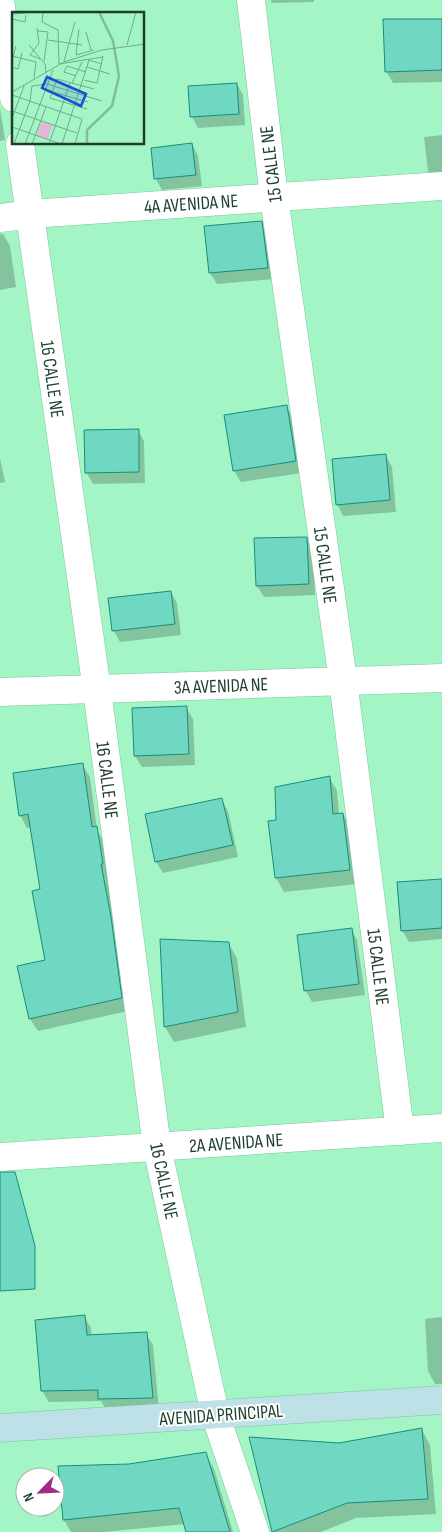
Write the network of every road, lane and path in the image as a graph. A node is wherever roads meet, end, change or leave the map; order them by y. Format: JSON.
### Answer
{"nodes":[{"id":1,"x":0,"y":0,"type":"edge"},
{"id":2,"x":251,"y":0,"type":"edge"},
{"id":3,"x":12,"y":84,"type":"edge"},
{"id":4,"x":20,"y":145,"type":"edge"},
{"id":5,"x":442,"y":186,"type":"edge"},
{"id":6,"x":274,"y":197,"type":"junction"},
{"id":7,"x":30,"y":214,"type":"junction"},
{"id":8,"x":0,"y":218,"type":"edge"},
{"id":9,"x":442,"y":678,"type":"edge"},
{"id":10,"x":343,"y":680,"type":"junction"},
{"id":11,"x":97,"y":690,"type":"junction"},
{"id":12,"x":0,"y":692,"type":"edge"},
{"id":13,"x":442,"y":1128,"type":"edge"},
{"id":14,"x":400,"y":1131,"type":"junction"},
{"id":15,"x":157,"y":1147,"type":"junction"},
{"id":16,"x":0,"y":1157,"type":"edge"},
{"id":17,"x":442,"y":1400,"type":"edge"},
{"id":18,"x":215,"y":1414,"type":"junction"},
{"id":19,"x":0,"y":1428,"type":"edge"},
{"id":20,"x":255,"y":1532,"type":"edge"}],
"edges":[{"from":1,"to":3,"type":"street"},
{"from":2,"to":6,"type":"street","name":"15 CALLE NE"},
{"from":4,"to":7,"type":"street","name":"16 CALLE NE"},
{"from":5,"to":6,"type":"street","name":"4A AVENIDA NE"},
{"from":6,"to":7,"type":"street","name":"4A AVENIDA NE"},
{"from":6,"to":10,"type":"street","name":"15 CALLE NE"},
{"from":7,"to":8,"type":"street","name":"4A AVENIDA NE"},
{"from":7,"to":11,"type":"street","name":"16 CALLE NE"},
{"from":9,"to":10,"type":"street","name":"3A AVENIDA NE"},
{"from":10,"to":11,"type":"street","name":"3A AVENIDA NE"},
{"from":10,"to":14,"type":"street","name":"15 CALLE NE"},
{"from":11,"to":12,"type":"street","name":"3A AVENIDA NE"},
{"from":11,"to":15,"type":"street","name":"16 CALLE NE"},
{"from":13,"to":14,"type":"street","name":"2A AVENIDA NE"},
{"from":14,"to":15,"type":"street","name":"2A AVENIDA NE"},
{"from":15,"to":16,"type":"street","name":"2A AVENIDA NE"},
{"from":15,"to":18,"type":"street","name":"16 CALLE NE"},
{"from":17,"to":18,"type":"street","name":"AVENIDA PRINCIPAL"},
{"from":18,"to":19,"type":"street","name":"AVENIDA PRINCIPAL"},
{"from":18,"to":20,"type":"street","name":"16 CALLE NE"}]}
